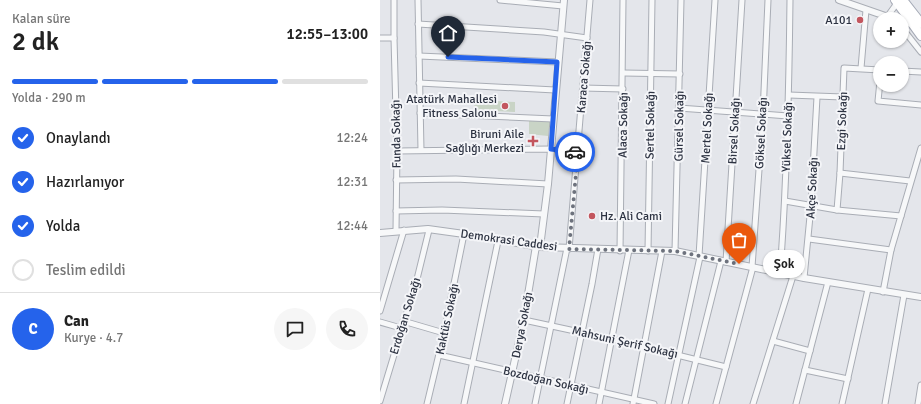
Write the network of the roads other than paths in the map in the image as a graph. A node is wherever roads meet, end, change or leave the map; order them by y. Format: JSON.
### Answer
{"nodes":[{"id":1,"x":394,"y":0,"type":"edge"},
{"id":2,"x":418,"y":0,"type":"edge"},
{"id":3,"x":500,"y":0,"type":"edge"},
{"id":4,"x":590,"y":0,"type":"edge"},
{"id":5,"x":624,"y":0,"type":"edge"},
{"id":6,"x":652,"y":0,"type":"edge"},
{"id":7,"x":681,"y":0,"type":"edge"},
{"id":8,"x":715,"y":0,"type":"edge"},
{"id":9,"x":742,"y":0,"type":"edge"},
{"id":10,"x":768,"y":0,"type":"edge"},
{"id":11,"x":790,"y":0,"type":"edge"},
{"id":12,"x":839,"y":0,"type":"edge"},
{"id":13,"x":898,"y":0,"type":"edge"},
{"id":14,"x":564,"y":3,"type":"edge"},
{"id":15,"x":866,"y":10,"type":"junction"},
{"id":16,"x":873,"y":12,"type":"edge"},
{"id":17,"x":893,"y":12,"type":"edge"},
{"id":18,"x":909,"y":21,"type":"edge"},
{"id":19,"x":919,"y":22,"type":"edge"},
{"id":20,"x":418,"y":24,"type":"junction"},
{"id":21,"x":560,"y":33,"type":"junction"},
{"id":22,"x":921,"y":36,"type":"edge"},
{"id":23,"x":909,"y":37,"type":"edge"},
{"id":24,"x":380,"y":38,"type":"edge"},
{"id":25,"x":394,"y":38,"type":"junction"},
{"id":26,"x":587,"y":38,"type":"junction"},
{"id":27,"x":921,"y":52,"type":"edge"},
{"id":28,"x":419,"y":56,"type":"junction"},
{"id":29,"x":557,"y":62,"type":"junction"},
{"id":30,"x":861,"y":68,"type":"junction"},
{"id":31,"x":873,"y":69,"type":"edge"},
{"id":32,"x":909,"y":71,"type":"edge"},
{"id":33,"x":921,"y":72,"type":"edge"},
{"id":34,"x":624,"y":73,"type":"junction"},
{"id":35,"x":651,"y":74,"type":"junction"},
{"id":36,"x":680,"y":74,"type":"junction"},
{"id":37,"x":419,"y":83,"type":"junction"},
{"id":38,"x":583,"y":88,"type":"junction"},
{"id":39,"x":623,"y":89,"type":"junction"},
{"id":40,"x":555,"y":90,"type":"junction"},
{"id":41,"x":879,"y":92,"type":"edge"},
{"id":42,"x":789,"y":95,"type":"junction"},
{"id":43,"x":817,"y":97,"type":"junction"},
{"id":44,"x":842,"y":97,"type":"junction"},
{"id":45,"x":921,"y":105,"type":"edge"},
{"id":46,"x":679,"y":108,"type":"junction"},
{"id":47,"x":709,"y":110,"type":"junction"},
{"id":48,"x":420,"y":113,"type":"junction"},
{"id":49,"x":736,"y":113,"type":"junction"},
{"id":50,"x":763,"y":114,"type":"junction"},
{"id":51,"x":788,"y":116,"type":"junction"},
{"id":52,"x":553,"y":118,"type":"junction"},
{"id":53,"x":921,"y":148,"type":"edge"},
{"id":54,"x":551,"y":149,"type":"junction"},
{"id":55,"x":421,"y":150,"type":"junction"},
{"id":56,"x":397,"y":151,"type":"junction"},
{"id":57,"x":578,"y":152,"type":"junction"},
{"id":58,"x":920,"y":158,"type":"edge"},
{"id":59,"x":840,"y":173,"type":"junction"},
{"id":60,"x":396,"y":180,"type":"junction"},
{"id":61,"x":910,"y":182,"type":"junction"},
{"id":62,"x":548,"y":184,"type":"junction"},
{"id":63,"x":785,"y":200,"type":"junction"},
{"id":64,"x":811,"y":206,"type":"junction"},
{"id":65,"x":396,"y":210,"type":"junction"},
{"id":66,"x":837,"y":210,"type":"junction"},
{"id":67,"x":544,"y":214,"type":"junction"},
{"id":68,"x":901,"y":216,"type":"junction"},
{"id":69,"x":396,"y":230,"type":"junction"},
{"id":70,"x":404,"y":230,"type":"junction"},
{"id":71,"x":429,"y":230,"type":"junction"},
{"id":72,"x":380,"y":233,"type":"edge"},
{"id":73,"x":464,"y":234,"type":"junction"},
{"id":74,"x":809,"y":239,"type":"junction"},
{"id":75,"x":498,"y":241,"type":"junction"},
{"id":76,"x":538,"y":247,"type":"junction"},
{"id":77,"x":568,"y":249,"type":"junction"},
{"id":78,"x":598,"y":249,"type":"dead end"},
{"id":79,"x":629,"y":250,"type":"junction"},
{"id":80,"x":891,"y":250,"type":"junction"},
{"id":81,"x":620,"y":251,"type":"junction"},
{"id":82,"x":648,"y":251,"type":"junction"},
{"id":83,"x":662,"y":251,"type":"junction"},
{"id":84,"x":675,"y":251,"type":"junction"},
{"id":85,"x":700,"y":256,"type":"junction"},
{"id":86,"x":724,"y":262,"type":"junction"},
{"id":87,"x":753,"y":267,"type":"junction"},
{"id":88,"x":780,"y":273,"type":"junction"},
{"id":89,"x":793,"y":276,"type":"junction"},
{"id":90,"x":804,"y":278,"type":"junction"},
{"id":91,"x":828,"y":282,"type":"junction"},
{"id":92,"x":868,"y":289,"type":"junction"},
{"id":93,"x":883,"y":292,"type":"junction"},
{"id":94,"x":904,"y":295,"type":"junction"},
{"id":95,"x":921,"y":298,"type":"edge"},
{"id":96,"x":380,"y":311,"type":"edge"},
{"id":97,"x":524,"y":320,"type":"junction"},
{"id":98,"x":403,"y":321,"type":"junction"},
{"id":99,"x":380,"y":322,"type":"edge"},
{"id":100,"x":551,"y":326,"type":"junction"},
{"id":101,"x":401,"y":328,"type":"junction"},
{"id":102,"x":582,"y":332,"type":"junction"},
{"id":103,"x":444,"y":333,"type":"junction"},
{"id":104,"x":612,"y":339,"type":"junction"},
{"id":105,"x":773,"y":341,"type":"junction"},
{"id":106,"x":644,"y":346,"type":"junction"},
{"id":107,"x":810,"y":351,"type":"junction"},
{"id":108,"x":439,"y":355,"type":"junction"},
{"id":109,"x":679,"y":355,"type":"junction"},
{"id":110,"x":696,"y":359,"type":"junction"},
{"id":111,"x":472,"y":362,"type":"junction"},
{"id":112,"x":726,"y":367,"type":"junction"},
{"id":113,"x":805,"y":370,"type":"junction"},
{"id":114,"x":512,"y":372,"type":"junction"},
{"id":115,"x":540,"y":379,"type":"junction"},
{"id":116,"x":848,"y":379,"type":"junction"},
{"id":117,"x":571,"y":385,"type":"junction"},
{"id":118,"x":921,"y":385,"type":"edge"},
{"id":119,"x":602,"y":393,"type":"junction"},
{"id":120,"x":380,"y":401,"type":"edge"},
{"id":121,"x":633,"y":402,"type":"edge"},
{"id":122,"x":427,"y":404,"type":"edge"},
{"id":123,"x":464,"y":404,"type":"edge"},
{"id":124,"x":505,"y":404,"type":"edge"},
{"id":125,"x":535,"y":404,"type":"edge"},
{"id":126,"x":567,"y":404,"type":"edge"},
{"id":127,"x":599,"y":404,"type":"edge"},
{"id":128,"x":654,"y":404,"type":"edge"},
{"id":129,"x":668,"y":404,"type":"edge"},
{"id":130,"x":685,"y":404,"type":"edge"},
{"id":131,"x":716,"y":404,"type":"edge"},
{"id":132,"x":753,"y":404,"type":"edge"},
{"id":133,"x":796,"y":404,"type":"edge"},
{"id":134,"x":842,"y":404,"type":"edge"},
{"id":135,"x":885,"y":404,"type":"edge"},
{"id":136,"x":918,"y":404,"type":"edge"}],
"edges":[{"from":1,"to":25,"type":"street","name":"Funda Sokağı"},
{"from":2,"to":20,"type":"street"},
{"from":3,"to":14,"type":"street"},
{"from":4,"to":26,"type":"street","name":"Karaca Sokağı"},
{"from":5,"to":34,"type":"street","name":"Alaca Sokağı"},
{"from":6,"to":35,"type":"street","name":"Sertel Sokağı"},
{"from":7,"to":36,"type":"street","name":"Gürsel Sokağı"},
{"from":8,"to":47,"type":"street","name":"Mertel Sokağı"},
{"from":9,"to":49,"type":"street","name":"Birsel Sokağı"},
{"from":10,"to":50,"type":"street","name":"Göksel Sokağı"},
{"from":11,"to":42,"type":"street","name":"Yüksel Sokağı"},
{"from":12,"to":15,"type":"street"},
{"from":13,"to":17,"type":"street"},
{"from":13,"to":19,"type":"main road"},
{"from":14,"to":21,"type":"street","name":"Derya Sokağı"},
{"from":15,"to":16,"type":"street"},
{"from":15,"to":30,"type":"street"},
{"from":18,"to":19,"type":"street"},
{"from":19,"to":22,"type":"main road"},
{"from":20,"to":21,"type":"street"},
{"from":20,"to":28,"type":"street"},
{"from":21,"to":26,"type":"street"},
{"from":21,"to":29,"type":"street","name":"Derya Sokağı"},
{"from":23,"to":27,"type":"street"},
{"from":24,"to":25,"type":"street"},
{"from":25,"to":56,"type":"street","name":"Funda Sokağı"},
{"from":26,"to":38,"type":"street","name":"Karaca Sokağı"},
{"from":28,"to":29,"type":"street"},
{"from":28,"to":37,"type":"street"},
{"from":29,"to":40,"type":"street","name":"Derya Sokağı"},
{"from":30,"to":31,"type":"street","name":"Ezgi Sokağı"},
{"from":30,"to":44,"type":"street","name":"Ezgi Sokağı"},
{"from":32,"to":33,"type":"street"},
{"from":34,"to":35,"type":"street"},
{"from":34,"to":39,"type":"street","name":"Alaca Sokağı"},
{"from":35,"to":36,"type":"street"},
{"from":35,"to":82,"type":"street","name":"Sertel Sokağı"},
{"from":36,"to":46,"type":"street","name":"Gürsel Sokağı"},
{"from":37,"to":40,"type":"street"},
{"from":37,"to":48,"type":"street"},
{"from":38,"to":39,"type":"street"},
{"from":38,"to":57,"type":"street","name":"Karaca Sokağı"},
{"from":39,"to":81,"type":"street","name":"Alaca Sokağı"},
{"from":40,"to":52,"type":"street","name":"Derya Sokağı"},
{"from":41,"to":45,"type":"street"},
{"from":42,"to":43,"type":"street"},
{"from":42,"to":51,"type":"street","name":"Yüksel Sokağı"},
{"from":43,"to":44,"type":"street"},
{"from":43,"to":64,"type":"street","name":"Akçe Sokağı"},
{"from":44,"to":59,"type":"street","name":"Ezgi Sokağı"},
{"from":46,"to":47,"type":"street"},
{"from":46,"to":84,"type":"street","name":"Gürsel Sokağı"},
{"from":47,"to":49,"type":"street"},
{"from":47,"to":85,"type":"street","name":"Mertel Sokağı"},
{"from":48,"to":52,"type":"street"},
{"from":48,"to":55,"type":"street"},
{"from":49,"to":50,"type":"street"},
{"from":49,"to":86,"type":"street","name":"Birsel Sokağı"},
{"from":50,"to":51,"type":"street"},
{"from":50,"to":87,"type":"street","name":"Göksel Sokağı"},
{"from":51,"to":63,"type":"street","name":"Yüksel Sokağı"},
{"from":52,"to":54,"type":"street","name":"Derya Sokağı"},
{"from":53,"to":58,"type":"street"},
{"from":54,"to":55,"type":"street"},
{"from":54,"to":57,"type":"street"},
{"from":54,"to":62,"type":"street","name":"Derya Sokağı"},
{"from":55,"to":56,"type":"street"},
{"from":56,"to":60,"type":"street","name":"Funda Sokağı"},
{"from":57,"to":77,"type":"street","name":"Karaca Sokağı"},
{"from":58,"to":61,"type":"street"},
{"from":59,"to":61,"type":"street"},
{"from":59,"to":66,"type":"street","name":"Ezgi Sokağı"},
{"from":60,"to":62,"type":"street"},
{"from":60,"to":65,"type":"street","name":"Funda Sokağı"},
{"from":61,"to":68,"type":"street"},
{"from":62,"to":67,"type":"street","name":"Derya Sokağı"},
{"from":63,"to":64,"type":"street"},
{"from":63,"to":88,"type":"street","name":"Yüksel Sokağı"},
{"from":64,"to":66,"type":"street"},
{"from":64,"to":74,"type":"street","name":"Akçe Sokağı"},
{"from":65,"to":67,"type":"street"},
{"from":65,"to":69,"type":"street","name":"Funda Sokağı"},
{"from":66,"to":68,"type":"street"},
{"from":67,"to":76,"type":"street","name":"Derya Sokağı"},
{"from":68,"to":80,"type":"street"},
{"from":69,"to":70,"type":"street","name":"Demokrasi Caddesi"},
{"from":69,"to":72,"type":"street","name":"Demokrasi Caddesi"},
{"from":70,"to":71,"type":"street","name":"Demokrasi Caddesi"},
{"from":70,"to":96,"type":"street"},
{"from":71,"to":73,"type":"street","name":"Demokrasi Caddesi"},
{"from":71,"to":98,"type":"street","name":"Erdoğan Sokağı"},
{"from":73,"to":75,"type":"street","name":"Demokrasi Caddesi"},
{"from":73,"to":103,"type":"street","name":"Kaktüs Sokağı"},
{"from":74,"to":80,"type":"street"},
{"from":74,"to":90,"type":"street","name":"Akçe Sokağı"},
{"from":75,"to":76,"type":"street","name":"Demokrasi Caddesi"},
{"from":75,"to":111,"type":"street"},
{"from":76,"to":77,"type":"street","name":"Demokrasi Caddesi"},
{"from":76,"to":97,"type":"street","name":"Derya Sokağı"},
{"from":77,"to":81,"type":"street","name":"Demokrasi Caddesi"},
{"from":77,"to":100,"type":"street","name":"Karaca Sokağı"},
{"from":78,"to":102,"type":"street"},
{"from":79,"to":81,"type":"street","name":"Demokrasi Caddesi"},
{"from":79,"to":82,"type":"street","name":"Demokrasi Caddesi"},
{"from":79,"to":104,"type":"street"},
{"from":80,"to":93,"type":"street"},
{"from":82,"to":83,"type":"street","name":"Demokrasi Caddesi"},
{"from":83,"to":84,"type":"street","name":"Demokrasi Caddesi"},
{"from":83,"to":106,"type":"street"},
{"from":84,"to":85,"type":"street","name":"Demokrasi Caddesi"},
{"from":85,"to":86,"type":"street","name":"Demokrasi Caddesi"},
{"from":85,"to":109,"type":"street","name":"Mertel Sokağı"},
{"from":86,"to":87,"type":"street","name":"Demokrasi Caddesi"},
{"from":86,"to":110,"type":"street","name":"Birsel Sokağı"},
{"from":87,"to":88,"type":"street","name":"Demokrasi Caddesi"},
{"from":87,"to":112,"type":"street","name":"Göksel Sokağı"},
{"from":88,"to":89,"type":"street","name":"Demokrasi Caddesi"},
{"from":89,"to":90,"type":"street","name":"Demokrasi Caddesi"},
{"from":89,"to":105,"type":"street"},
{"from":90,"to":91,"type":"street","name":"Demokrasi Caddesi"},
{"from":91,"to":92,"type":"street","name":"Demokrasi Caddesi"},
{"from":91,"to":107,"type":"street"},
{"from":92,"to":93,"type":"street","name":"Demokrasi Caddesi"},
{"from":92,"to":116,"type":"street"},
{"from":93,"to":94,"type":"street","name":"Demokrasi Caddesi"},
{"from":94,"to":95,"type":"street","name":"Demokrasi Caddesi"},
{"from":94,"to":135,"type":"street"},
{"from":97,"to":100,"type":"street","name":"Mahsuni Şerif Sokağı"},
{"from":97,"to":114,"type":"street","name":"Derya Sokağı"},
{"from":98,"to":101,"type":"street","name":"Erdoğan Sokağı"},
{"from":98,"to":103,"type":"street"},
{"from":99,"to":101,"type":"street"},
{"from":100,"to":102,"type":"street","name":"Mahsuni Şerif Sokağı"},
{"from":100,"to":115,"type":"street","name":"Karaca Sokağı"},
{"from":101,"to":120,"type":"street","name":"Erdoğan Sokağı"},
{"from":102,"to":104,"type":"street","name":"Mahsuni Şerif Sokağı"},
{"from":102,"to":117,"type":"street"},
{"from":103,"to":108,"type":"street","name":"Kaktüs Sokağı"},
{"from":104,"to":106,"type":"street","name":"Mahsuni Şerif Sokağı"},
{"from":104,"to":119,"type":"street"},
{"from":105,"to":107,"type":"street"},
{"from":105,"to":132,"type":"street"},
{"from":106,"to":109,"type":"street","name":"Mahsuni Şerif Sokağı"},
{"from":106,"to":121,"type":"street"},
{"from":107,"to":113,"type":"street"},
{"from":108,"to":111,"type":"street","name":"Bozdoğan Sokağı"},
{"from":108,"to":122,"type":"street","name":"Kaktüs Sokağı"},
{"from":109,"to":110,"type":"street","name":"Mahsuni Şerif Sokağı"},
{"from":109,"to":129,"type":"street","name":"Mertel Sokağı"},
{"from":110,"to":112,"type":"street","name":"Mahsuni Şerif Sokağı"},
{"from":110,"to":130,"type":"street","name":"Birsel Sokağı"},
{"from":111,"to":114,"type":"street","name":"Bozdoğan Sokağı"},
{"from":111,"to":123,"type":"street"},
{"from":112,"to":131,"type":"street","name":"Göksel Sokağı"},
{"from":113,"to":116,"type":"street"},
{"from":113,"to":133,"type":"street"},
{"from":114,"to":115,"type":"street","name":"Bozdoğan Sokağı"},
{"from":114,"to":124,"type":"street","name":"Derya Sokağı"},
{"from":115,"to":117,"type":"street","name":"Bozdoğan Sokağı"},
{"from":115,"to":125,"type":"street","name":"Karaca Sokağı"},
{"from":116,"to":134,"type":"street"},
{"from":117,"to":119,"type":"street","name":"Bozdoğan Sokağı"},
{"from":117,"to":126,"type":"street"},
{"from":118,"to":136,"type":"street"},
{"from":119,"to":121,"type":"street","name":"Bozdoğan Sokağı"},
{"from":119,"to":127,"type":"street"},
{"from":121,"to":128,"type":"street","name":"Bozdoğan Sokağı"}]}
